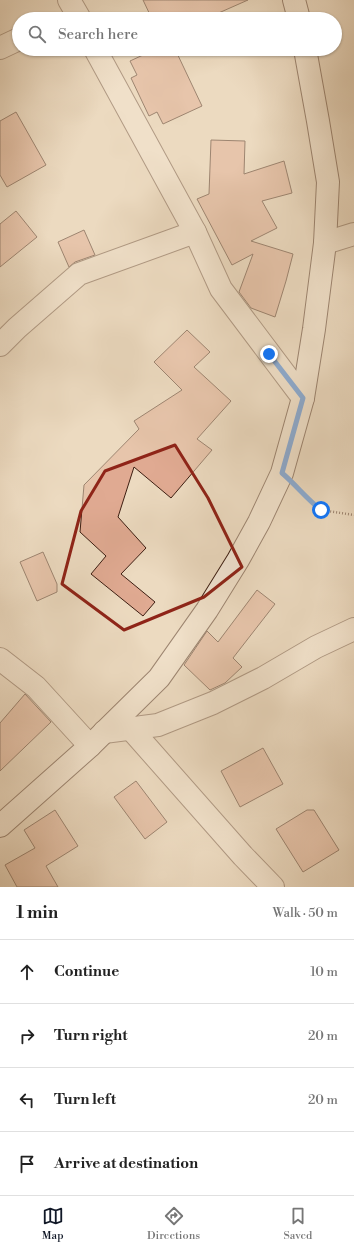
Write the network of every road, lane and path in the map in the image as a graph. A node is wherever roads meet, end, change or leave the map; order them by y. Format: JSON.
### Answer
{"nodes":[{"id":1,"x":294,"y":0,"type":"edge"},
{"id":2,"x":297,"y":12,"type":"edge"},
{"id":3,"x":12,"y":42,"type":"edge"},
{"id":4,"x":0,"y":48,"type":"edge"},
{"id":5,"x":99,"y":56,"type":"edge"},
{"id":6,"x":306,"y":56,"type":"edge"},
{"id":7,"x":195,"y":232,"type":"junction"},
{"id":8,"x":354,"y":234,"type":"edge"},
{"id":9,"x":325,"y":243,"type":"junction"},
{"id":10,"x":0,"y":345,"type":"edge"},
{"id":11,"x":303,"y":398,"type":"junction"},
{"id":12,"x":282,"y":473,"type":"junction"},
{"id":13,"x":354,"y":515,"type":"edge"},
{"id":14,"x":354,"y":629,"type":"edge"},
{"id":15,"x":0,"y":658,"type":"edge"},
{"id":16,"x":130,"y":728,"type":"junction"},
{"id":17,"x":97,"y":739,"type":"junction"},
{"id":18,"x":0,"y":826,"type":"edge"},
{"id":19,"x":274,"y":887,"type":"edge"}],
"edges":[{"from":1,"to":2,"type":"street"},
{"from":3,"to":4,"type":"street"},
{"from":5,"to":7,"type":"street"},
{"from":6,"to":9,"type":"street"},
{"from":7,"to":10,"type":"street"},
{"from":7,"to":11,"type":"street"},
{"from":8,"to":9,"type":"street"},
{"from":9,"to":11,"type":"street"},
{"from":11,"to":12,"type":"street"},
{"from":12,"to":13,"type":"path"},
{"from":12,"to":17,"type":"street"},
{"from":14,"to":16,"type":"street"},
{"from":15,"to":17,"type":"street"},
{"from":16,"to":17,"type":"street"},
{"from":16,"to":19,"type":"street"},
{"from":17,"to":18,"type":"street"}]}
